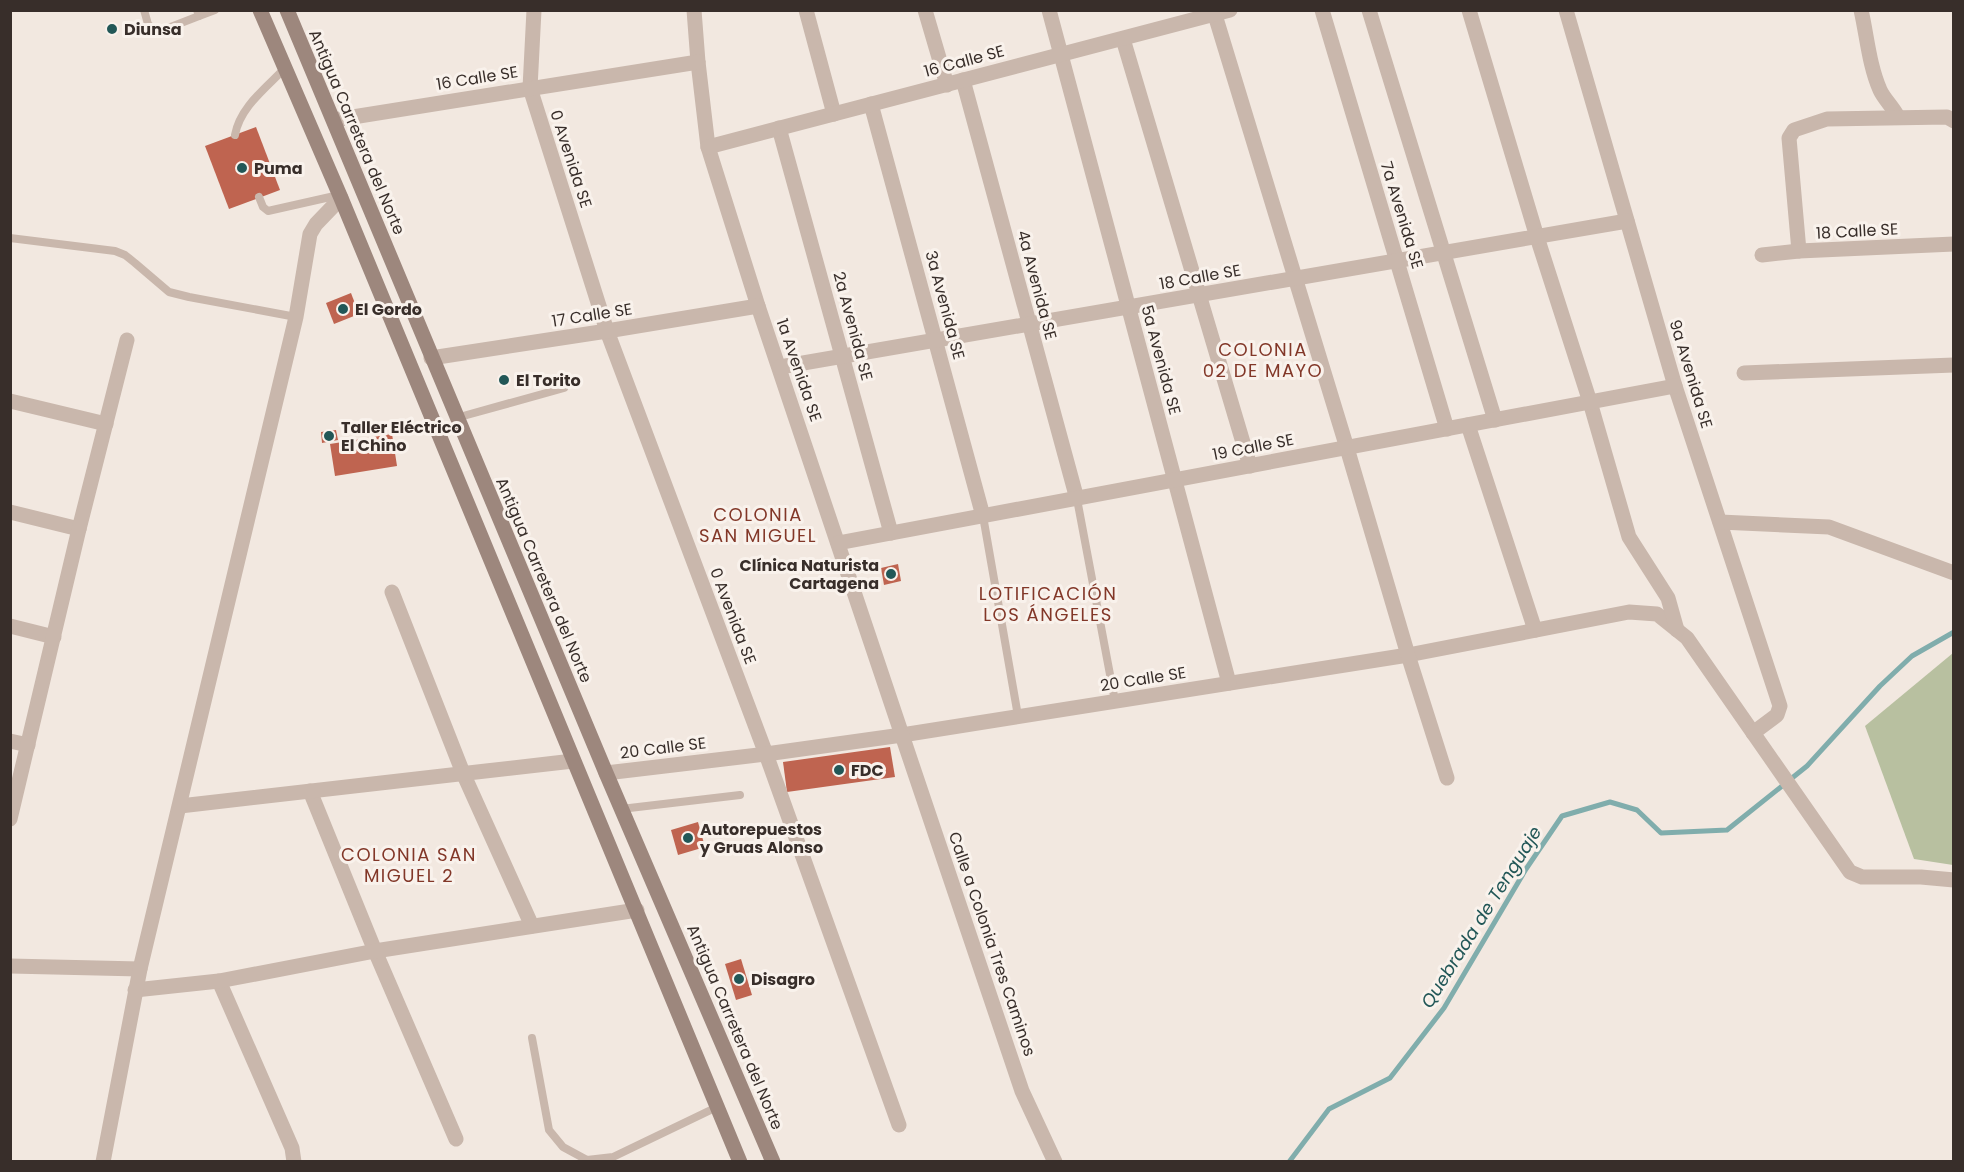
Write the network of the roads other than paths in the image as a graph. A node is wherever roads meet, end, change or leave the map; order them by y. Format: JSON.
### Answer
{"nodes":[{"id":1,"x":144,"y":10,"type":"edge"},
{"id":2,"x":214,"y":10,"type":"edge"},
{"id":3,"x":260,"y":10,"type":"edge"},
{"id":4,"x":287,"y":10,"type":"edge"},
{"id":5,"x":534,"y":10,"type":"edge"},
{"id":6,"x":694,"y":10,"type":"edge"},
{"id":7,"x":806,"y":10,"type":"edge"},
{"id":8,"x":926,"y":10,"type":"edge"},
{"id":9,"x":1049,"y":10,"type":"edge"},
{"id":10,"x":1230,"y":10,"type":"edge"},
{"id":11,"x":1322,"y":10,"type":"edge"},
{"id":12,"x":1369,"y":10,"type":"edge"},
{"id":13,"x":1469,"y":10,"type":"edge"},
{"id":14,"x":1566,"y":10,"type":"edge"},
{"id":15,"x":1861,"y":10,"type":"edge"},
{"id":16,"x":198,"y":14,"type":"edge"},
{"id":17,"x":1215,"y":15,"type":"junction"},
{"id":18,"x":1188,"y":16,"type":"edge"},
{"id":19,"x":1123,"y":39,"type":"junction"},
{"id":20,"x":1061,"y":55,"type":"junction"},
{"id":21,"x":698,"y":62,"type":"junction"},
{"id":22,"x":285,"y":68,"type":"junction"},
{"id":23,"x":963,"y":80,"type":"junction"},
{"id":24,"x":946,"y":85,"type":"junction"},
{"id":25,"x":530,"y":88,"type":"junction"},
{"id":26,"x":871,"y":104,"type":"junction"},
{"id":27,"x":834,"y":114,"type":"junction"},
{"id":28,"x":1898,"y":117,"type":"junction"},
{"id":29,"x":334,"y":120,"type":"junction"},
{"id":30,"x":1953,"y":121,"type":"edge"},
{"id":31,"x":779,"y":128,"type":"junction"},
{"id":32,"x":235,"y":135,"type":"dead end"},
{"id":33,"x":708,"y":147,"type":"junction"},
{"id":34,"x":259,"y":197,"type":"dead end"},
{"id":35,"x":340,"y":197,"type":"junction"},
{"id":36,"x":1627,"y":222,"type":"junction"},
{"id":37,"x":1537,"y":237,"type":"junction"},
{"id":38,"x":10,"y":238,"type":"edge"},
{"id":39,"x":1953,"y":244,"type":"edge"},
{"id":40,"x":1799,"y":251,"type":"junction"},
{"id":41,"x":1442,"y":253,"type":"junction"},
{"id":42,"x":1762,"y":255,"type":"dead end"},
{"id":43,"x":1397,"y":261,"type":"junction"},
{"id":44,"x":1295,"y":278,"type":"junction"},
{"id":45,"x":1200,"y":295,"type":"junction"},
{"id":46,"x":758,"y":306,"type":"junction"},
{"id":47,"x":1129,"y":307,"type":"junction"},
{"id":48,"x":296,"y":316,"type":"junction"},
{"id":49,"x":1028,"y":324,"type":"junction"},
{"id":50,"x":607,"y":331,"type":"junction"},
{"id":51,"x":127,"y":340,"type":"dead end"},
{"id":52,"x":936,"y":340,"type":"junction"},
{"id":53,"x":843,"y":356,"type":"junction"},
{"id":54,"x":431,"y":358,"type":"junction"},
{"id":55,"x":1953,"y":364,"type":"edge"},
{"id":56,"x":780,"y":367,"type":"junction"},
{"id":57,"x":1744,"y":374,"type":"dead end"},
{"id":58,"x":1675,"y":386,"type":"junction"},
{"id":59,"x":564,"y":388,"type":"dead end"},
{"id":60,"x":10,"y":402,"type":"edge"},
{"id":61,"x":1590,"y":402,"type":"junction"},
{"id":62,"x":456,"y":418,"type":"junction"},
{"id":63,"x":1495,"y":420,"type":"junction"},
{"id":64,"x":106,"y":424,"type":"junction"},
{"id":65,"x":1468,"y":425,"type":"junction"},
{"id":66,"x":1447,"y":429,"type":"junction"},
{"id":67,"x":1347,"y":448,"type":"junction"},
{"id":68,"x":1250,"y":466,"type":"junction"},
{"id":69,"x":1175,"y":480,"type":"junction"},
{"id":70,"x":1077,"y":499,"type":"junction"},
{"id":71,"x":10,"y":512,"type":"edge"},
{"id":72,"x":983,"y":516,"type":"junction"},
{"id":73,"x":1720,"y":522,"type":"junction"},
{"id":74,"x":79,"y":529,"type":"junction"},
{"id":75,"x":891,"y":533,"type":"junction"},
{"id":76,"x":838,"y":543,"type":"junction"},
{"id":77,"x":1953,"y":573,"type":"edge"},
{"id":78,"x":392,"y":592,"type":"dead end"},
{"id":79,"x":10,"y":626,"type":"edge"},
{"id":80,"x":1535,"y":630,"type":"junction"},
{"id":81,"x":1677,"y":630,"type":"junction"},
{"id":82,"x":54,"y":637,"type":"junction"},
{"id":83,"x":1408,"y":655,"type":"junction"},
{"id":84,"x":1229,"y":683,"type":"junction"},
{"id":85,"x":1115,"y":701,"type":"junction"},
{"id":86,"x":1018,"y":717,"type":"junction"},
{"id":87,"x":1753,"y":733,"type":"junction"},
{"id":88,"x":902,"y":735,"type":"junction"},
{"id":89,"x":10,"y":741,"type":"edge"},
{"id":90,"x":28,"y":745,"type":"junction"},
{"id":91,"x":766,"y":754,"type":"junction"},
{"id":92,"x":573,"y":760,"type":"junction"},
{"id":93,"x":463,"y":773,"type":"junction"},
{"id":94,"x":606,"y":773,"type":"junction"},
{"id":95,"x":1447,"y":778,"type":"dead end"},
{"id":96,"x":310,"y":791,"type":"junction"},
{"id":97,"x":740,"y":795,"type":"dead end"},
{"id":98,"x":180,"y":806,"type":"junction"},
{"id":99,"x":621,"y":809,"type":"junction"},
{"id":100,"x":10,"y":819,"type":"edge"},
{"id":101,"x":1953,"y":880,"type":"edge"},
{"id":102,"x":637,"y":910,"type":"junction"},
{"id":103,"x":532,"y":926,"type":"junction"},
{"id":104,"x":375,"y":951,"type":"junction"},
{"id":105,"x":10,"y":966,"type":"edge"},
{"id":106,"x":140,"y":969,"type":"junction"},
{"id":107,"x":219,"y":981,"type":"junction"},
{"id":108,"x":135,"y":990,"type":"junction"},
{"id":109,"x":532,"y":1038,"type":"dead end"},
{"id":110,"x":717,"y":1107,"type":"junction"},
{"id":111,"x":899,"y":1125,"type":"dead end"},
{"id":112,"x":456,"y":1139,"type":"dead end"},
{"id":113,"x":103,"y":1161,"type":"edge"},
{"id":114,"x":294,"y":1161,"type":"edge"},
{"id":115,"x":740,"y":1161,"type":"edge"},
{"id":116,"x":773,"y":1161,"type":"edge"},
{"id":117,"x":1055,"y":1161,"type":"edge"}],
"edges":[{"from":1,"to":16,"type":"lane"},
{"from":2,"to":16,"type":"lane"},
{"from":3,"to":22,"type":"main road"},
{"from":4,"to":29,"type":"main road","name":"Antigua Carretera del Norte"},
{"from":5,"to":25,"type":"street","name":"0 Avenida SE"},
{"from":6,"to":21,"type":"street","name":"1a Avenida SE"},
{"from":7,"to":27,"type":"street"},
{"from":8,"to":24,"type":"street"},
{"from":9,"to":20,"type":"street","name":"5a Avenida SE"},
{"from":10,"to":17,"type":"street","name":"16 Calle SE"},
{"from":11,"to":43,"type":"street","name":"7a Avenida SE"},
{"from":12,"to":41,"type":"street"},
{"from":13,"to":37,"type":"street"},
{"from":14,"to":36,"type":"street","name":"9a Avenida SE"},
{"from":15,"to":28,"type":"street"},
{"from":17,"to":18,"type":"street","name":"16 Calle SE"},
{"from":17,"to":44,"type":"street"},
{"from":18,"to":19,"type":"street","name":"16 Calle SE"},
{"from":19,"to":20,"type":"street","name":"16 Calle SE"},
{"from":19,"to":45,"type":"street"},
{"from":20,"to":23,"type":"street","name":"16 Calle SE"},
{"from":20,"to":47,"type":"street","name":"5a Avenida SE"},
{"from":21,"to":25,"type":"street","name":"16 Calle SE"},
{"from":21,"to":33,"type":"street","name":"1a Avenida SE"},
{"from":22,"to":32,"type":"lane"},
{"from":22,"to":35,"type":"main road"},
{"from":23,"to":24,"type":"street","name":"16 Calle SE"},
{"from":23,"to":49,"type":"street","name":"4a Avenida SE"},
{"from":24,"to":26,"type":"street","name":"16 Calle SE"},
{"from":25,"to":29,"type":"street","name":"16 Calle SE"},
{"from":25,"to":50,"type":"street","name":"0 Avenida SE"},
{"from":26,"to":27,"type":"street","name":"16 Calle SE"},
{"from":26,"to":52,"type":"street","name":"3a Avenida SE"},
{"from":27,"to":31,"type":"street","name":"16 Calle SE"},
{"from":28,"to":30,"type":"street"},
{"from":28,"to":40,"type":"street"},
{"from":29,"to":54,"type":"main road","name":"Antigua Carretera del Norte"},
{"from":31,"to":33,"type":"street","name":"16 Calle SE"},
{"from":31,"to":53,"type":"street","name":"2a Avenida SE"},
{"from":33,"to":46,"type":"street","name":"1a Avenida SE"},
{"from":34,"to":35,"type":"lane"},
{"from":35,"to":48,"type":"street"},
{"from":35,"to":92,"type":"main road"},
{"from":36,"to":37,"type":"street","name":"18 Calle SE"},
{"from":36,"to":58,"type":"street","name":"9a Avenida SE"},
{"from":37,"to":41,"type":"street","name":"18 Calle SE"},
{"from":37,"to":61,"type":"street"},
{"from":38,"to":48,"type":"lane"},
{"from":39,"to":40,"type":"street","name":"18 Calle SE"},
{"from":40,"to":42,"type":"street","name":"18 Calle SE"},
{"from":41,"to":43,"type":"street","name":"18 Calle SE"},
{"from":41,"to":63,"type":"street"},
{"from":43,"to":44,"type":"street","name":"18 Calle SE"},
{"from":43,"to":66,"type":"street","name":"7a Avenida SE"},
{"from":44,"to":45,"type":"street","name":"18 Calle SE"},
{"from":44,"to":67,"type":"street"},
{"from":45,"to":47,"type":"street","name":"18 Calle SE"},
{"from":45,"to":68,"type":"street"},
{"from":46,"to":50,"type":"street","name":"17 Calle SE"},
{"from":46,"to":56,"type":"street","name":"1a Avenida SE"},
{"from":47,"to":49,"type":"street","name":"18 Calle SE"},
{"from":47,"to":69,"type":"street","name":"5a Avenida SE"},
{"from":48,"to":98,"type":"street"},
{"from":49,"to":52,"type":"street","name":"18 Calle SE"},
{"from":49,"to":70,"type":"street","name":"4a Avenida SE"},
{"from":50,"to":54,"type":"street","name":"17 Calle SE"},
{"from":50,"to":91,"type":"street","name":"0 Avenida SE"},
{"from":51,"to":64,"type":"street"},
{"from":52,"to":53,"type":"street","name":"18 Calle SE"},
{"from":52,"to":72,"type":"street","name":"3a Avenida SE"},
{"from":53,"to":56,"type":"street","name":"18 Calle SE"},
{"from":53,"to":75,"type":"street","name":"2a Avenida SE"},
{"from":54,"to":62,"type":"main road","name":"Antigua Carretera del Norte"},
{"from":55,"to":57,"type":"street"},
{"from":56,"to":76,"type":"street","name":"1a Avenida SE"},
{"from":58,"to":61,"type":"street","name":"19 Calle SE"},
{"from":58,"to":73,"type":"street","name":"9a Avenida SE"},
{"from":59,"to":62,"type":"lane"},
{"from":60,"to":64,"type":"street"},
{"from":61,"to":63,"type":"street","name":"19 Calle SE"},
{"from":61,"to":81,"type":"street"},
{"from":62,"to":94,"type":"main road","name":"Antigua Carretera del Norte"},
{"from":63,"to":65,"type":"street","name":"19 Calle SE"},
{"from":64,"to":74,"type":"street"},
{"from":65,"to":66,"type":"street","name":"19 Calle SE"},
{"from":65,"to":80,"type":"street"},
{"from":66,"to":67,"type":"street","name":"19 Calle SE"},
{"from":67,"to":68,"type":"street","name":"19 Calle SE"},
{"from":67,"to":83,"type":"street"},
{"from":68,"to":69,"type":"street","name":"19 Calle SE"},
{"from":69,"to":70,"type":"street","name":"19 Calle SE"},
{"from":69,"to":84,"type":"street","name":"5a Avenida SE"},
{"from":70,"to":72,"type":"street","name":"19 Calle SE"},
{"from":70,"to":85,"type":"lane"},
{"from":71,"to":74,"type":"street"},
{"from":72,"to":75,"type":"street","name":"19 Calle SE"},
{"from":72,"to":86,"type":"lane"},
{"from":73,"to":77,"type":"street"},
{"from":73,"to":87,"type":"street","name":"9a Avenida SE"},
{"from":74,"to":82,"type":"street"},
{"from":75,"to":76,"type":"street","name":"19 Calle SE"},
{"from":76,"to":88,"type":"street","name":"1a Avenida SE"},
{"from":78,"to":93,"type":"street"},
{"from":79,"to":82,"type":"street"},
{"from":80,"to":81,"type":"street","name":"20 Calle SE"},
{"from":80,"to":83,"type":"street","name":"20 Calle SE"},
{"from":81,"to":87,"type":"street"},
{"from":82,"to":90,"type":"street"},
{"from":83,"to":84,"type":"street","name":"20 Calle SE"},
{"from":83,"to":95,"type":"street"},
{"from":84,"to":85,"type":"street","name":"20 Calle SE"},
{"from":85,"to":86,"type":"street","name":"20 Calle SE"},
{"from":86,"to":88,"type":"street","name":"20 Calle SE"},
{"from":87,"to":101,"type":"street"},
{"from":88,"to":91,"type":"street","name":"20 Calle SE"},
{"from":88,"to":117,"type":"street","name":"Calle a Colonia Tres Caminos"},
{"from":89,"to":90,"type":"street"},
{"from":90,"to":100,"type":"street"},
{"from":91,"to":94,"type":"street","name":"20 Calle SE"},
{"from":91,"to":111,"type":"street","name":"0 Avenida SE"},
{"from":92,"to":93,"type":"street"},
{"from":92,"to":102,"type":"main road"},
{"from":93,"to":96,"type":"street"},
{"from":93,"to":103,"type":"street"},
{"from":94,"to":99,"type":"main road","name":"Antigua Carretera del Norte"},
{"from":96,"to":98,"type":"street"},
{"from":96,"to":104,"type":"street"},
{"from":97,"to":99,"type":"lane"},
{"from":98,"to":106,"type":"street"},
{"from":99,"to":116,"type":"main road","name":"Antigua Carretera del Norte"},
{"from":102,"to":103,"type":"street"},
{"from":102,"to":110,"type":"main road"},
{"from":103,"to":104,"type":"street"},
{"from":104,"to":107,"type":"street"},
{"from":104,"to":112,"type":"street"},
{"from":105,"to":106,"type":"street"},
{"from":106,"to":108,"type":"street"},
{"from":107,"to":108,"type":"street"},
{"from":107,"to":114,"type":"street"},
{"from":108,"to":113,"type":"street"},
{"from":109,"to":110,"type":"lane"},
{"from":110,"to":115,"type":"main road"}]}
